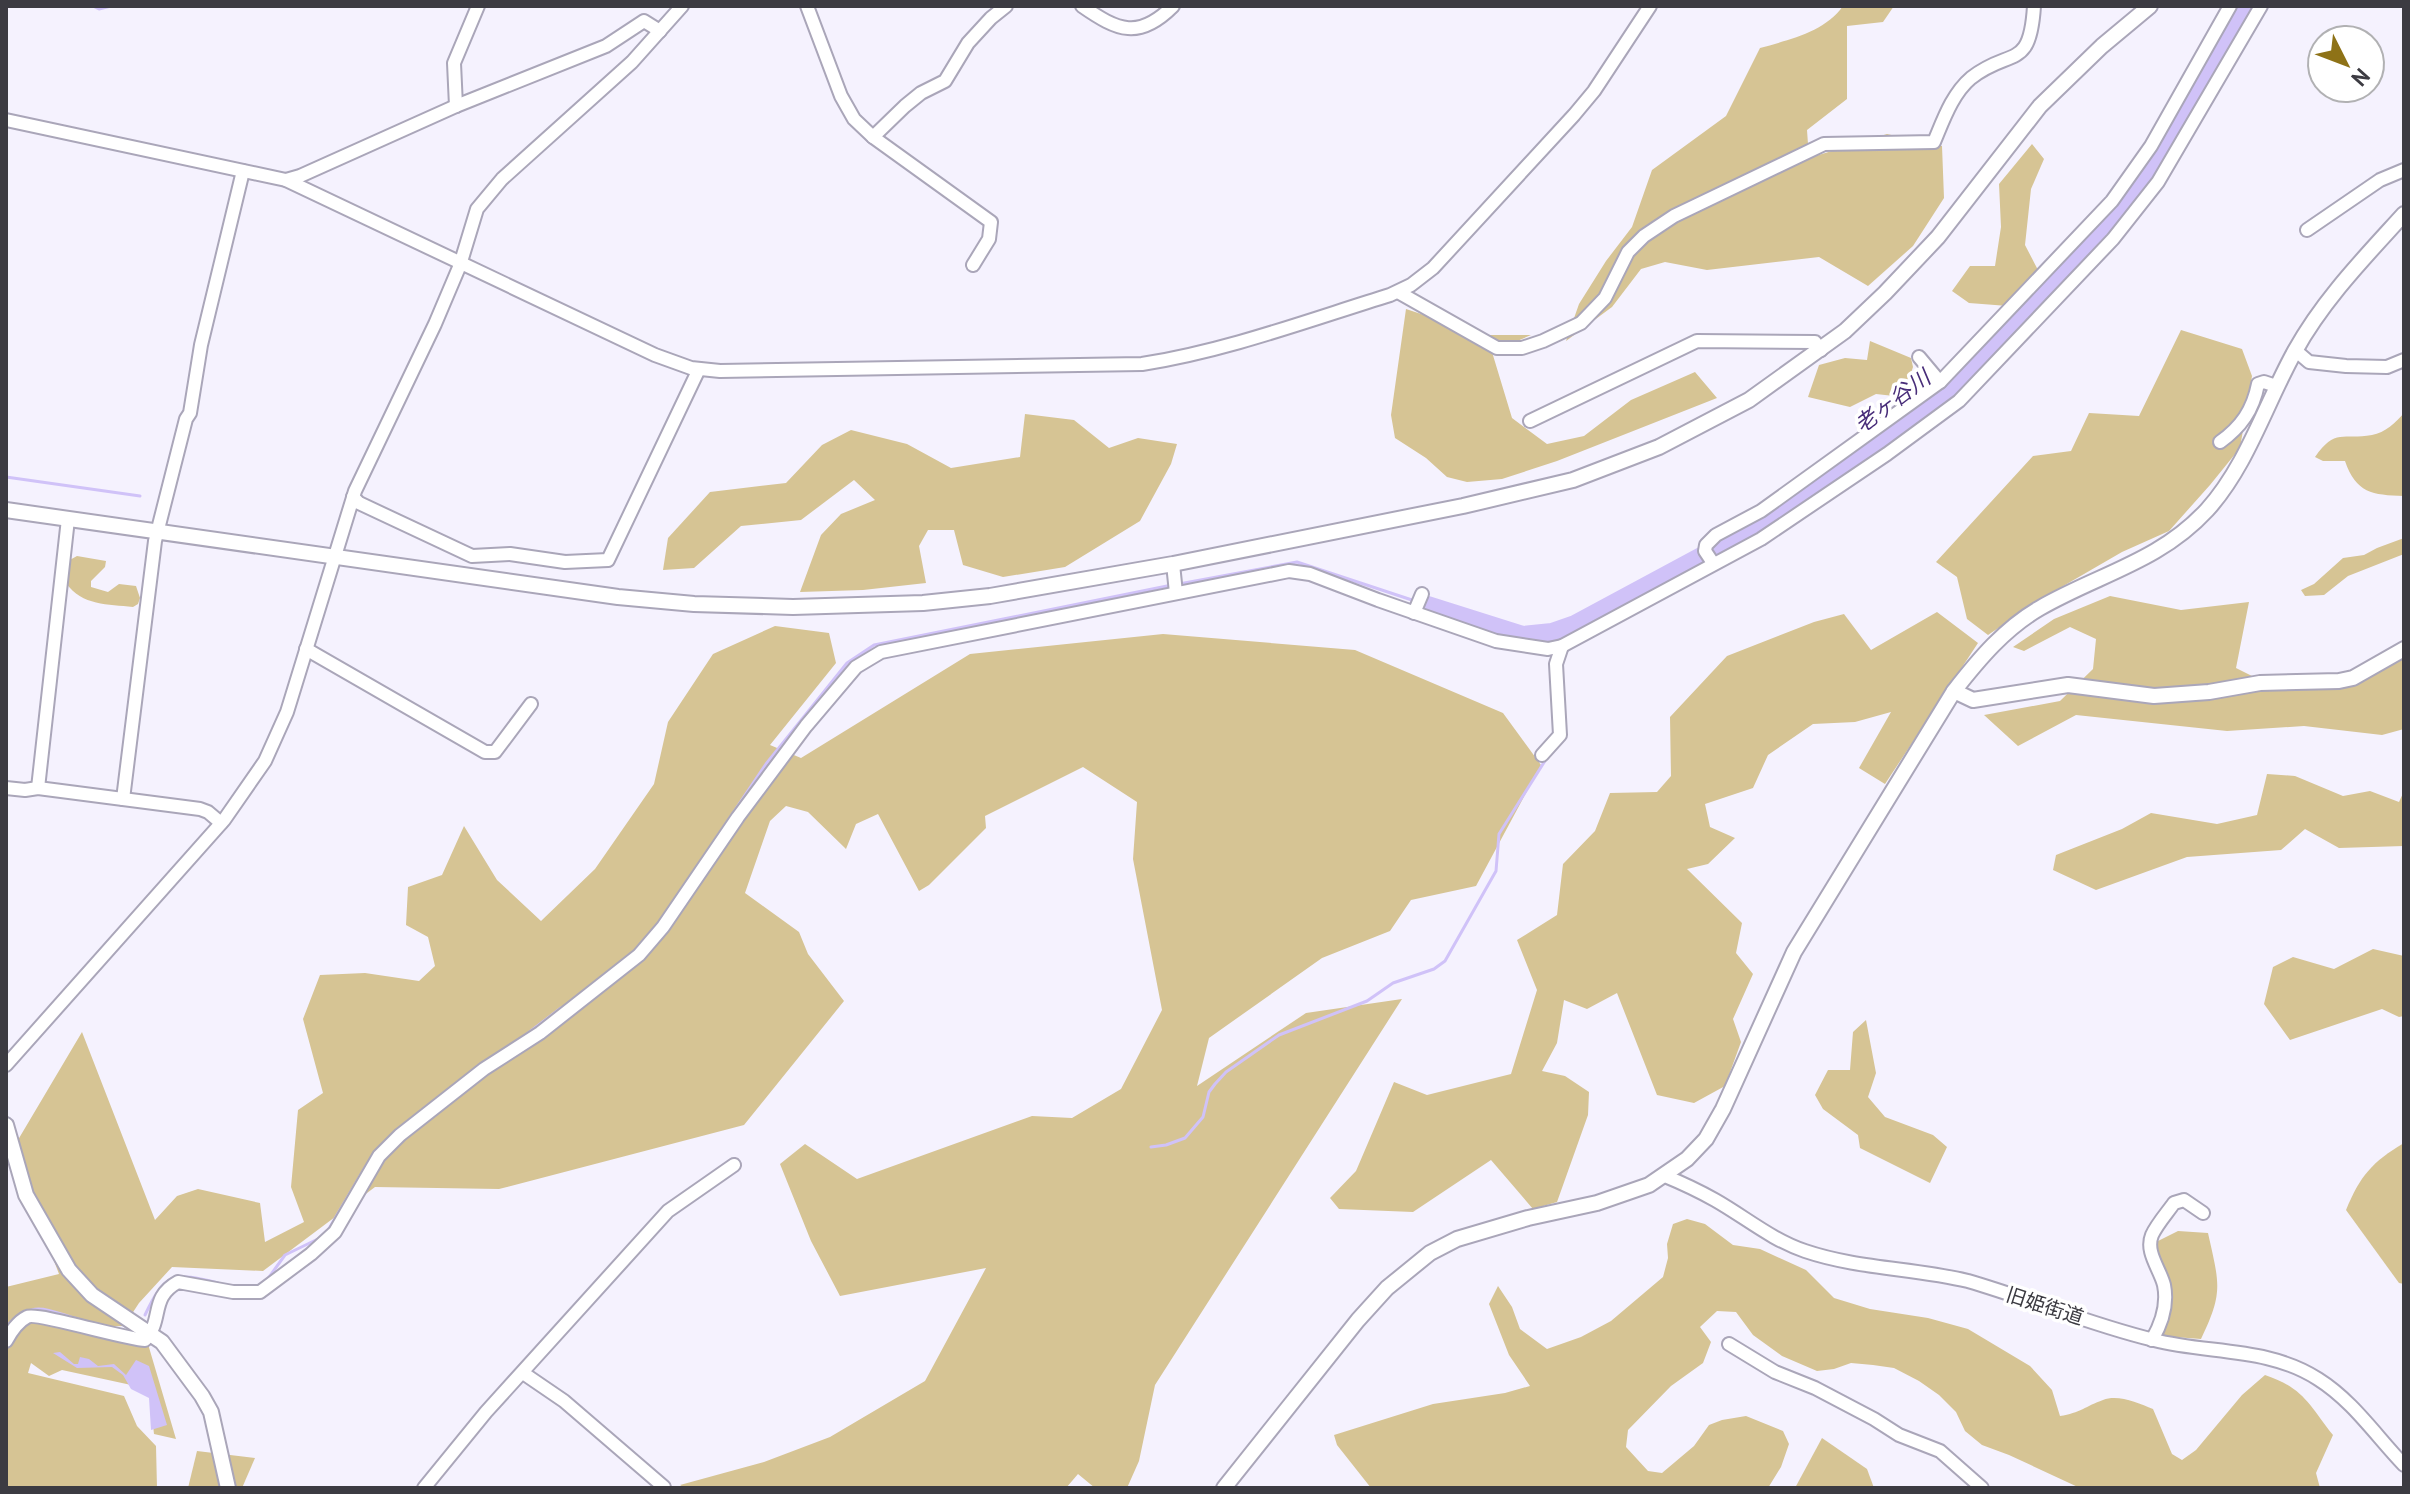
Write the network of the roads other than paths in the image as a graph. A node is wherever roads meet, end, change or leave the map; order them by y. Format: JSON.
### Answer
{"nodes":[{"id":1,"x":478,"y":6,"type":"edge"},
{"id":2,"x":682,"y":6,"type":"edge"},
{"id":3,"x":807,"y":6,"type":"edge"},
{"id":4,"x":1006,"y":6,"type":"edge"},
{"id":5,"x":1082,"y":6,"type":"edge"},
{"id":6,"x":1173,"y":6,"type":"edge"},
{"id":7,"x":1650,"y":6,"type":"edge"},
{"id":8,"x":2034,"y":6,"type":"edge"},
{"id":9,"x":2150,"y":6,"type":"edge"},
{"id":10,"x":2230,"y":6,"type":"edge"},
{"id":11,"x":2238,"y":6,"type":"edge"},
{"id":12,"x":2258,"y":11,"type":"edge"},
{"id":13,"x":660,"y":31,"type":"junction"},
{"id":14,"x":456,"y":106,"type":"junction"},
{"id":15,"x":6,"y":120,"type":"edge"},
{"id":16,"x":873,"y":137,"type":"junction"},
{"id":17,"x":2404,"y":170,"type":"edge"},
{"id":18,"x":243,"y":171,"type":"junction"},
{"id":19,"x":286,"y":180,"type":"junction"},
{"id":20,"x":2404,"y":214,"type":"edge"},
{"id":21,"x":2307,"y":230,"type":"dead end"},
{"id":22,"x":460,"y":265,"type":"junction"},
{"id":23,"x":973,"y":265,"type":"dead end"},
{"id":24,"x":1398,"y":292,"type":"junction"},
{"id":25,"x":1821,"y":350,"type":"junction"},
{"id":26,"x":2295,"y":350,"type":"junction"},
{"id":27,"x":1919,"y":357,"type":"dead end"},
{"id":28,"x":2404,"y":360,"type":"edge"},
{"id":29,"x":699,"y":369,"type":"junction"},
{"id":30,"x":1940,"y":382,"type":"junction"},
{"id":31,"x":2276,"y":386,"type":"junction"},
{"id":32,"x":1530,"y":421,"type":"dead end"},
{"id":33,"x":2220,"y":442,"type":"dead end"},
{"id":34,"x":353,"y":497,"type":"junction"},
{"id":35,"x":6,"y":510,"type":"edge"},
{"id":36,"x":68,"y":519,"type":"junction"},
{"id":37,"x":157,"y":532,"type":"junction"},
{"id":38,"x":334,"y":557,"type":"junction"},
{"id":39,"x":1713,"y":563,"type":"junction"},
{"id":40,"x":1174,"y":580,"type":"junction"},
{"id":41,"x":1422,"y":594,"type":"dead end"},
{"id":42,"x":1414,"y":613,"type":"junction"},
{"id":43,"x":1556,"y":647,"type":"junction"},
{"id":44,"x":306,"y":649,"type":"junction"},
{"id":45,"x":2404,"y":649,"type":"edge"},
{"id":46,"x":1954,"y":691,"type":"junction"},
{"id":47,"x":531,"y":704,"type":"dead end"},
{"id":48,"x":1542,"y":755,"type":"dead end"},
{"id":49,"x":6,"y":788,"type":"edge"},
{"id":50,"x":38,"y":788,"type":"junction"},
{"id":51,"x":123,"y":799,"type":"junction"},
{"id":52,"x":221,"y":823,"type":"junction"},
{"id":53,"x":6,"y":1065,"type":"edge"},
{"id":54,"x":6,"y":1125,"type":"edge"},
{"id":55,"x":734,"y":1165,"type":"dead end"},
{"id":56,"x":1665,"y":1176,"type":"junction"},
{"id":57,"x":2203,"y":1213,"type":"dead end"},
{"id":58,"x":151,"y":1333,"type":"junction"},
{"id":59,"x":2152,"y":1340,"type":"junction"},
{"id":60,"x":6,"y":1341,"type":"edge"},
{"id":61,"x":1729,"y":1344,"type":"dead end"},
{"id":62,"x":523,"y":1373,"type":"junction"},
{"id":63,"x":2404,"y":1465,"type":"edge"},
{"id":64,"x":664,"y":1487,"type":"edge"},
{"id":65,"x":1979,"y":1487,"type":"edge"},
{"id":66,"x":228,"y":1488,"type":"edge"},
{"id":67,"x":424,"y":1488,"type":"edge"},
{"id":68,"x":1224,"y":1488,"type":"edge"}],
"edges":[{"from":1,"to":14,"type":"street"},
{"from":2,"to":13,"type":"street"},
{"from":3,"to":16,"type":"street"},
{"from":4,"to":16,"type":"street"},
{"from":5,"to":6,"type":"street"},
{"from":7,"to":24,"type":"street"},
{"from":8,"to":24,"type":"street"},
{"from":9,"to":25,"type":"street"},
{"from":10,"to":30,"type":"street"},
{"from":11,"to":12,"type":"street"},
{"from":12,"to":39,"type":"street"},
{"from":13,"to":14,"type":"street"},
{"from":13,"to":22,"type":"street"},
{"from":14,"to":19,"type":"street"},
{"from":15,"to":18,"type":"street"},
{"from":16,"to":23,"type":"street"},
{"from":17,"to":21,"type":"street"},
{"from":18,"to":19,"type":"street"},
{"from":18,"to":37,"type":"street"},
{"from":19,"to":22,"type":"street"},
{"from":20,"to":26,"type":"street"},
{"from":22,"to":29,"type":"street"},
{"from":22,"to":34,"type":"street"},
{"from":24,"to":29,"type":"street"},
{"from":25,"to":32,"type":"street"},
{"from":25,"to":40,"type":"street"},
{"from":26,"to":28,"type":"street"},
{"from":26,"to":31,"type":"street"},
{"from":27,"to":30,"type":"street"},
{"from":29,"to":34,"type":"street"},
{"from":30,"to":39,"type":"street"},
{"from":31,"to":33,"type":"street"},
{"from":31,"to":46,"type":"street"},
{"from":34,"to":38,"type":"street"},
{"from":35,"to":36,"type":"street"},
{"from":36,"to":37,"type":"street"},
{"from":36,"to":50,"type":"street"},
{"from":37,"to":38,"type":"street"},
{"from":37,"to":51,"type":"street"},
{"from":38,"to":40,"type":"street"},
{"from":38,"to":44,"type":"street"},
{"from":39,"to":43,"type":"street"},
{"from":40,"to":42,"type":"street"},
{"from":40,"to":58,"type":"street"},
{"from":41,"to":42,"type":"street"},
{"from":42,"to":43,"type":"street"},
{"from":43,"to":48,"type":"street"},
{"from":44,"to":47,"type":"street"},
{"from":44,"to":52,"type":"street"},
{"from":45,"to":46,"type":"street"},
{"from":46,"to":56,"type":"street"},
{"from":49,"to":50,"type":"street"},
{"from":50,"to":51,"type":"street"},
{"from":51,"to":52,"type":"street"},
{"from":52,"to":53,"type":"street"},
{"from":54,"to":58,"type":"street"},
{"from":55,"to":62,"type":"street"},
{"from":56,"to":59,"type":"street","name":"旧姫街道"},
{"from":56,"to":68,"type":"street"},
{"from":57,"to":59,"type":"street"},
{"from":58,"to":60,"type":"street"},
{"from":58,"to":66,"type":"street"},
{"from":59,"to":63,"type":"street","name":"旧姫街道"},
{"from":61,"to":65,"type":"street"},
{"from":62,"to":64,"type":"street"},
{"from":62,"to":67,"type":"street"}]}
